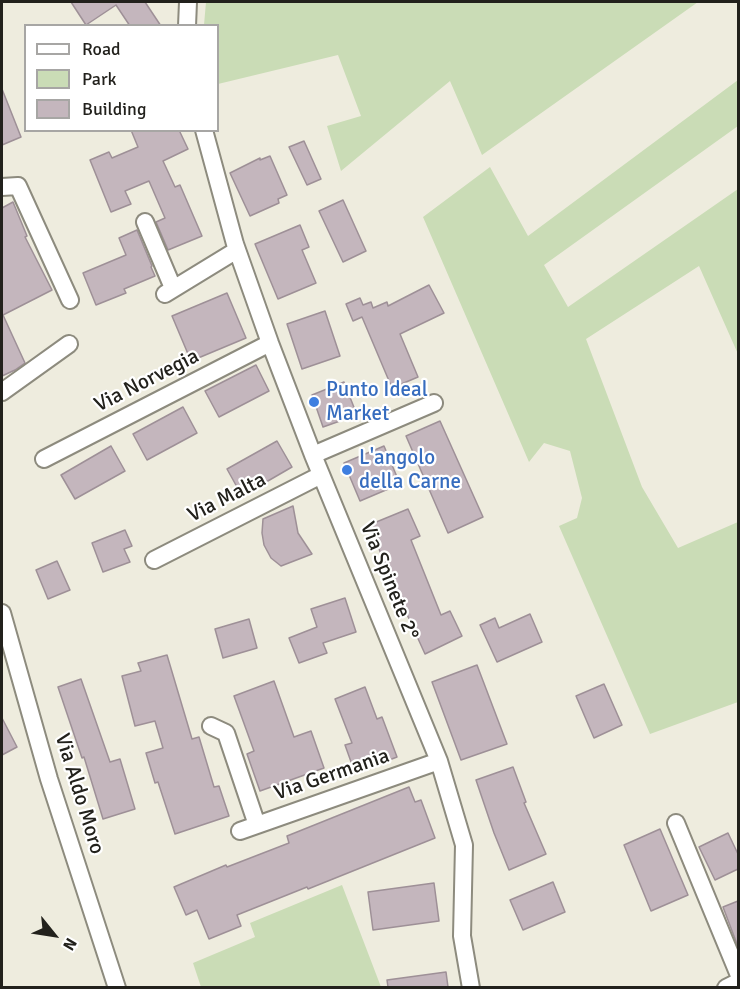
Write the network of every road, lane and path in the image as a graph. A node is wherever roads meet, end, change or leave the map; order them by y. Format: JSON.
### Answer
{"nodes":[{"id":1,"x":188,"y":2,"type":"edge"},
{"id":2,"x":188,"y":24,"type":"edge"},
{"id":3,"x":205,"y":132,"type":"edge"},
{"id":4,"x":2,"y":187,"type":"edge"},
{"id":5,"x":145,"y":222,"type":"dead end"},
{"id":6,"x":237,"y":250,"type":"junction"},
{"id":7,"x":70,"y":300,"type":"dead end"},
{"id":8,"x":270,"y":343,"type":"junction"},
{"id":9,"x":69,"y":344,"type":"dead end"},
{"id":10,"x":2,"y":392,"type":"edge"},
{"id":11,"x":434,"y":403,"type":"dead end"},
{"id":12,"x":313,"y":455,"type":"junction"},
{"id":13,"x":44,"y":459,"type":"dead end"},
{"id":14,"x":321,"y":476,"type":"junction"},
{"id":15,"x":154,"y":560,"type":"dead end"},
{"id":16,"x":2,"y":613,"type":"edge"},
{"id":17,"x":211,"y":726,"type":"dead end"},
{"id":18,"x":439,"y":761,"type":"junction"},
{"id":19,"x":676,"y":823,"type":"dead end"},
{"id":20,"x":257,"y":825,"type":"junction"},
{"id":21,"x":240,"y":831,"type":"dead end"},
{"id":22,"x":738,"y":973,"type":"edge"},
{"id":23,"x":738,"y":982,"type":"edge"},
{"id":24,"x":117,"y":987,"type":"edge"},
{"id":25,"x":471,"y":987,"type":"edge"},
{"id":26,"x":726,"y":987,"type":"edge"}],
"edges":[{"from":1,"to":2,"type":"street"},
{"from":3,"to":6,"type":"street","name":"Via Spinete 2°"},
{"from":4,"to":7,"type":"street"},
{"from":5,"to":6,"type":"street"},
{"from":6,"to":8,"type":"street","name":"Via Spinete 2°"},
{"from":8,"to":12,"type":"street","name":"Via Spinete 2°"},
{"from":8,"to":13,"type":"street","name":"Via Norvegia"},
{"from":9,"to":10,"type":"street"},
{"from":11,"to":12,"type":"street"},
{"from":12,"to":14,"type":"street","name":"Via Spinete 2°"},
{"from":14,"to":15,"type":"street","name":"Via Malta"},
{"from":14,"to":18,"type":"street","name":"Via Spinete 2°"},
{"from":16,"to":24,"type":"street","name":"Via Aldo Moro"},
{"from":17,"to":20,"type":"street"},
{"from":18,"to":20,"type":"street","name":"Via Germania"},
{"from":18,"to":25,"type":"street","name":"Via Spinete 2°"},
{"from":19,"to":22,"type":"street"},
{"from":20,"to":21,"type":"street","name":"Via Germania"},
{"from":23,"to":26,"type":"street"}]}
